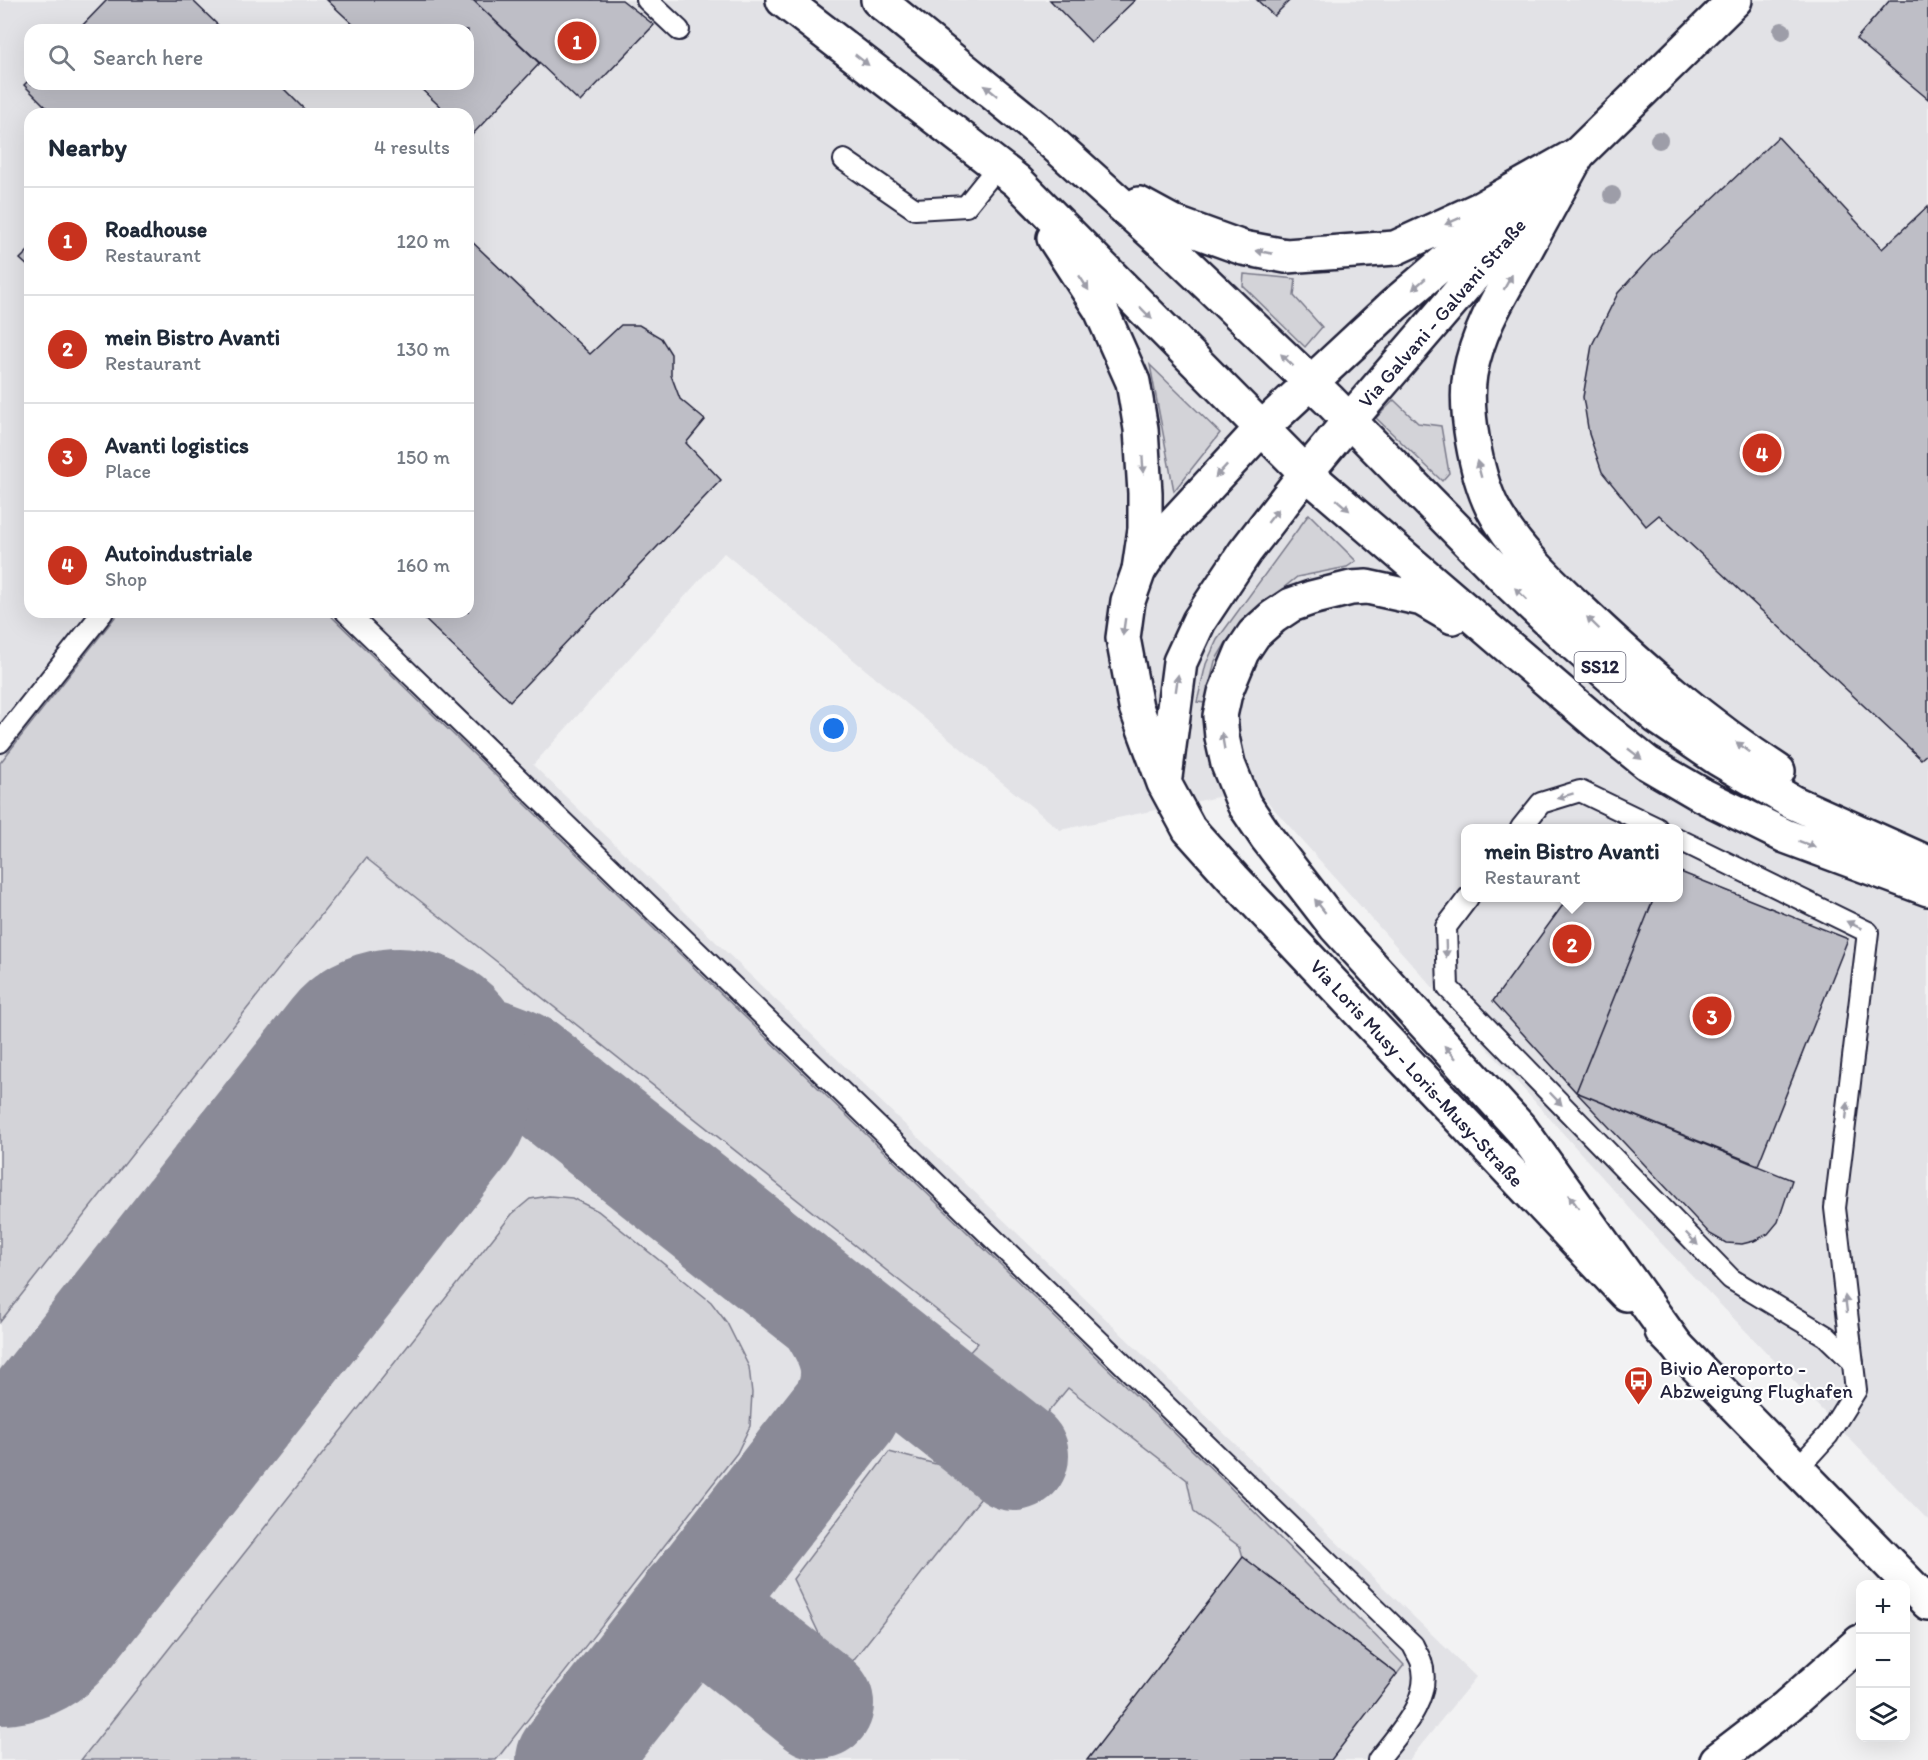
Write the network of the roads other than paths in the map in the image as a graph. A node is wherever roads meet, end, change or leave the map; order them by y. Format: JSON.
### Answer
{"nodes":[{"id":1,"x":647,"y":0,"type":"edge"},
{"id":2,"x":783,"y":0,"type":"edge"},
{"id":3,"x":878,"y":0,"type":"edge"},
{"id":4,"x":1735,"y":0,"type":"edge"},
{"id":5,"x":679,"y":30,"type":"dead end"},
{"id":6,"x":1578,"y":154,"type":"junction"},
{"id":7,"x":844,"y":160,"type":"dead end"},
{"id":8,"x":1008,"y":173,"type":"junction"},
{"id":9,"x":1091,"y":176,"type":"junction"},
{"id":10,"x":1330,"y":401,"type":"junction"},
{"id":11,"x":1261,"y":429,"type":"junction"},
{"id":12,"x":1306,"y":473,"type":"junction"},
{"id":13,"x":1139,"y":570,"type":"junction"},
{"id":14,"x":98,"y":618,"type":"edge"},
{"id":15,"x":352,"y":618,"type":"edge"},
{"id":16,"x":1597,"y":723,"type":"junction"},
{"id":17,"x":0,"y":742,"type":"edge"},
{"id":18,"x":1164,"y":783,"type":"junction"},
{"id":19,"x":1524,"y":824,"type":"edge"},
{"id":20,"x":1649,"y":824,"type":"edge"},
{"id":21,"x":1683,"y":841,"type":"edge"},
{"id":22,"x":1896,"y":850,"type":"junction"},
{"id":23,"x":1928,"y":863,"type":"edge"},
{"id":24,"x":1928,"y":889,"type":"edge"},
{"id":25,"x":1464,"y":902,"type":"edge"},
{"id":26,"x":1681,"y":1352,"type":"junction"},
{"id":27,"x":1853,"y":1362,"type":"junction"},
{"id":28,"x":1797,"y":1469,"type":"junction"},
{"id":29,"x":1920,"y":1597,"type":"edge"},
{"id":30,"x":1856,"y":1646,"type":"edge"},
{"id":31,"x":1378,"y":1760,"type":"edge"},
{"id":32,"x":1717,"y":1760,"type":"edge"}],
"edges":[{"from":1,"to":5,"type":"lane"},
{"from":2,"to":8,"type":"main road","one_way":true},
{"from":9,"to":3,"type":"main road","one_way":true},
{"from":4,"to":6,"type":"main road"},
{"from":6,"to":9,"type":"main road","one_way":true},
{"from":6,"to":10,"type":"main road","name":"Via Galvani - Galvani Straße"},
{"from":6,"to":10,"type":"main road","one_way":true},
{"from":22,"to":6,"type":"main road","one_way":true},
{"from":7,"to":8,"type":"lane"},
{"from":8,"to":11,"type":"main road","one_way":true},
{"from":8,"to":13,"type":"main road","one_way":true},
{"from":10,"to":9,"type":"main road","one_way":true},
{"from":10,"to":11,"type":"main road"},
{"from":10,"to":12,"type":"main road","name":"Via Galvani - Galvani Straße"},
{"from":22,"to":10,"type":"main road","number":"SS12","one_way":true},
{"from":11,"to":12,"type":"main road"},
{"from":11,"to":13,"type":"main road","one_way":true},
{"from":12,"to":16,"type":"main road","one_way":true},
{"from":18,"to":12,"type":"main road","one_way":true},
{"from":13,"to":18,"type":"main road","name":"Via Loris Musy - Loris-Musy-Straße","one_way":true},
{"from":14,"to":17,"type":"lane"},
{"from":15,"to":31,"type":"lane"},
{"from":16,"to":24,"type":"main road","one_way":true},
{"from":26,"to":16,"type":"main road","one_way":true},
{"from":18,"to":26,"type":"main road","name":"Via Loris Musy - Loris-Musy-Straße"},
{"from":20,"to":19,"type":"lane","one_way":true},
{"from":27,"to":21,"type":"lane","one_way":true},
{"from":22,"to":23,"type":"main road","number":"SS12"},
{"from":25,"to":27,"type":"lane","one_way":true},
{"from":26,"to":28,"type":"main road","name":"Via Loris Musy - Loris-Musy-Straße"},
{"from":27,"to":28,"type":"lane"},
{"from":28,"to":29,"type":"main road","name":"Via Loris Musy - Loris-Musy-Straße"},
{"from":30,"to":32,"type":"main road"}]}
